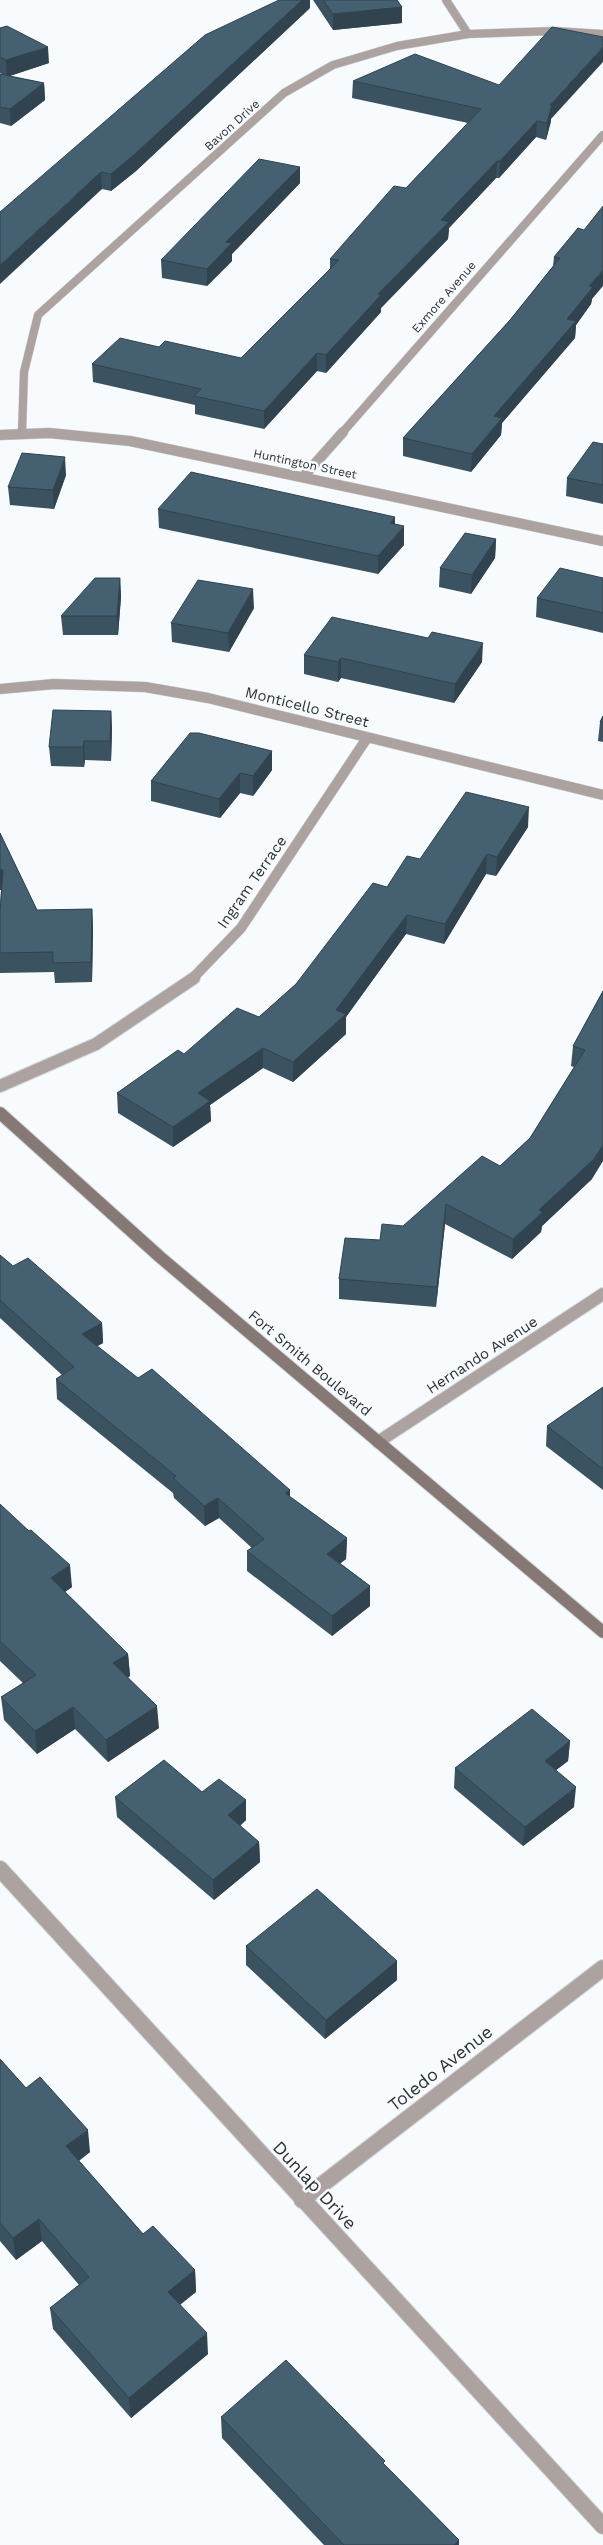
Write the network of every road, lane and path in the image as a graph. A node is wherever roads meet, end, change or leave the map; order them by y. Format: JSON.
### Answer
{"nodes":[{"id":1,"x":446,"y":0,"type":"edge"},
{"id":2,"x":468,"y":34,"type":"junction"},
{"id":3,"x":603,"y":34,"type":"edge"},
{"id":4,"x":603,"y":135,"type":"edge"},
{"id":5,"x":22,"y":433,"type":"junction"},
{"id":6,"x":0,"y":436,"type":"edge"},
{"id":7,"x":304,"y":476,"type":"junction"},
{"id":8,"x":603,"y":541,"type":"edge"},
{"id":9,"x":0,"y":689,"type":"edge"},
{"id":10,"x":367,"y":738,"type":"junction"},
{"id":11,"x":603,"y":795,"type":"edge"},
{"id":12,"x":0,"y":1086,"type":"edge"},
{"id":13,"x":0,"y":1113,"type":"edge"},
{"id":14,"x":603,"y":1294,"type":"edge"},
{"id":15,"x":378,"y":1442,"type":"junction"},
{"id":16,"x":603,"y":1632,"type":"edge"},
{"id":17,"x":0,"y":1869,"type":"edge"},
{"id":18,"x":603,"y":1968,"type":"edge"},
{"id":19,"x":302,"y":2200,"type":"junction"},
{"id":20,"x":603,"y":2526,"type":"edge"}],
"edges":[{"from":1,"to":2,"type":"street"},
{"from":2,"to":3,"type":"street","name":"Bavon Drive"},
{"from":2,"to":5,"type":"street","name":"Bavon Drive"},
{"from":4,"to":7,"type":"street","name":"Exmore Avenue"},
{"from":5,"to":6,"type":"street","name":"Huntington Street"},
{"from":5,"to":7,"type":"street","name":"Huntington Street"},
{"from":7,"to":8,"type":"street","name":"Huntington Street"},
{"from":9,"to":10,"type":"street","name":"Monticello Street"},
{"from":10,"to":11,"type":"street","name":"Monticello Street"},
{"from":10,"to":12,"type":"street","name":"Ingram Terrace"},
{"from":13,"to":15,"type":"street","name":"Fort Smith Boulevard"},
{"from":14,"to":15,"type":"street","name":"Hernando Avenue"},
{"from":15,"to":16,"type":"street","name":"Fort Smith Boulevard"},
{"from":17,"to":19,"type":"street","name":"Dunlap Drive"},
{"from":18,"to":19,"type":"street","name":"Toledo Avenue"},
{"from":19,"to":20,"type":"street","name":"Dunlap Drive"}]}
